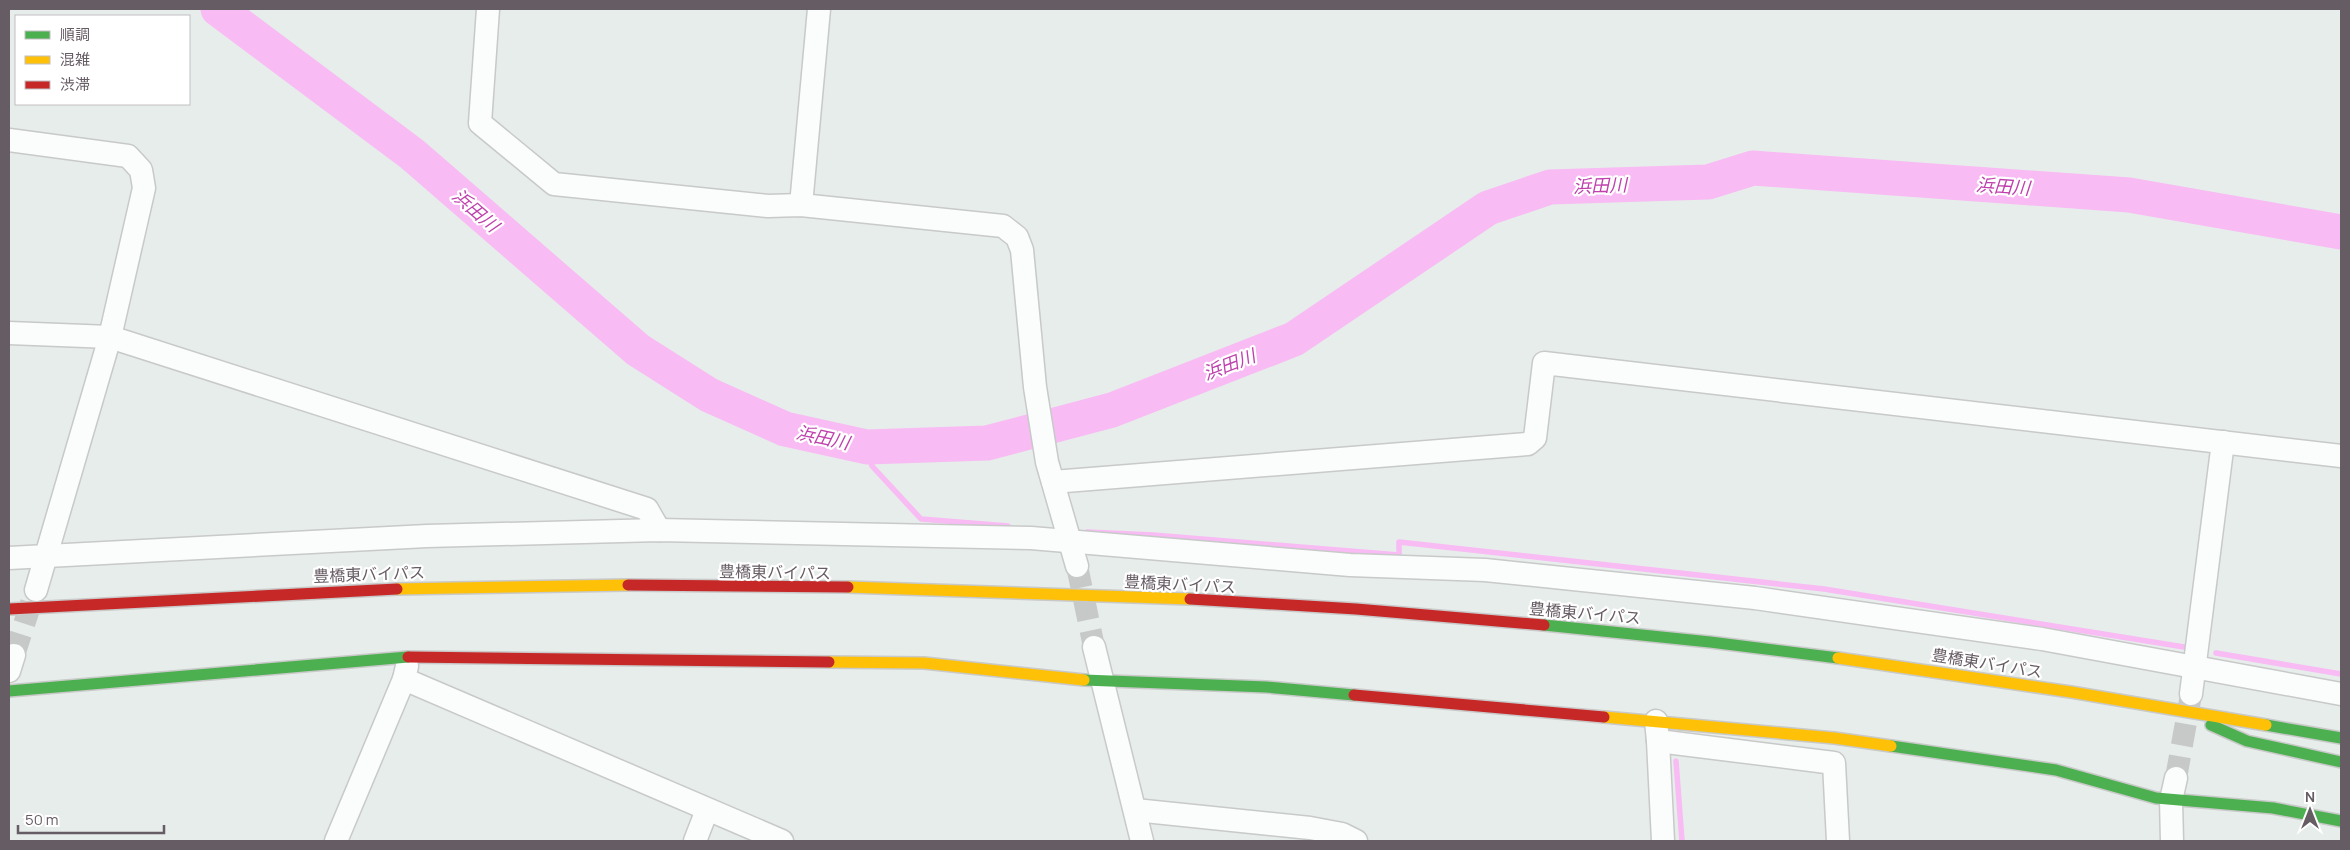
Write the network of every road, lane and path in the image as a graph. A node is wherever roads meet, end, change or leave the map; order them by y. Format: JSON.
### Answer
{"nodes":[{"id":1,"x":488,"y":9,"type":"edge"},
{"id":2,"x":819,"y":9,"type":"edge"},
{"id":3,"x":9,"y":140,"type":"edge"},
{"id":4,"x":801,"y":205,"type":"junction"},
{"id":5,"x":9,"y":333,"type":"edge"},
{"id":6,"x":110,"y":337,"type":"junction"},
{"id":7,"x":2223,"y":442,"type":"junction"},
{"id":8,"x":2341,"y":456,"type":"edge"},
{"id":9,"x":1050,"y":472,"type":"junction"},
{"id":10,"x":659,"y":530,"type":"junction"},
{"id":11,"x":1071,"y":542,"type":"junction"},
{"id":12,"x":46,"y":556,"type":"junction"},
{"id":13,"x":9,"y":558,"type":"edge"},
{"id":14,"x":1077,"y":566,"type":"tunnel mouth"},
{"id":15,"x":36,"y":590,"type":"tunnel mouth"},
{"id":16,"x":9,"y":609,"type":"edge"},
{"id":17,"x":1094,"y":647,"type":"tunnel mouth"},
{"id":18,"x":406,"y":668,"type":"junction"},
{"id":19,"x":2196,"y":668,"type":"junction"},
{"id":20,"x":1104,"y":682,"type":"junction"},
{"id":21,"x":9,"y":691,"type":"edge"},
{"id":22,"x":2341,"y":694,"type":"edge"},
{"id":23,"x":2183,"y":702,"type":"junction"},
{"id":24,"x":2220,"y":717,"type":"junction"},
{"id":25,"x":1657,"y":731,"type":"junction"},
{"id":26,"x":2341,"y":731,"type":"edge"},
{"id":27,"x":2341,"y":738,"type":"edge"},
{"id":28,"x":2341,"y":762,"type":"edge"},
{"id":29,"x":2176,"y":778,"type":"tunnel mouth"},
{"id":30,"x":2171,"y":800,"type":"junction"},
{"id":31,"x":707,"y":810,"type":"junction"},
{"id":32,"x":1135,"y":810,"type":"junction"},
{"id":33,"x":2341,"y":821,"type":"edge"},
{"id":34,"x":336,"y":841,"type":"edge"},
{"id":35,"x":695,"y":841,"type":"edge"},
{"id":36,"x":782,"y":841,"type":"edge"},
{"id":37,"x":1142,"y":841,"type":"edge"},
{"id":38,"x":1356,"y":841,"type":"edge"},
{"id":39,"x":1662,"y":841,"type":"edge"},
{"id":40,"x":1838,"y":841,"type":"edge"},
{"id":41,"x":2172,"y":841,"type":"edge"}],
"edges":[{"from":1,"to":4,"type":"street"},
{"from":2,"to":4,"type":"street"},
{"from":3,"to":6,"type":"street"},
{"from":4,"to":9,"type":"street"},
{"from":5,"to":6,"type":"street"},
{"from":6,"to":10,"type":"street"},
{"from":6,"to":12,"type":"street"},
{"from":7,"to":8,"type":"street"},
{"from":7,"to":9,"type":"street"},
{"from":7,"to":19,"type":"street"},
{"from":9,"to":11,"type":"street"},
{"from":10,"to":11,"type":"street"},
{"from":10,"to":12,"type":"street"},
{"from":11,"to":14,"type":"street"},
{"from":11,"to":19,"type":"street"},
{"from":12,"to":13,"type":"street"},
{"from":12,"to":15,"type":"street"},
{"from":16,"to":23,"type":"main road","name":"豊橋東バイパス"},
{"from":17,"to":20,"type":"street"},
{"from":18,"to":20,"type":"main road"},
{"from":18,"to":21,"type":"main road"},
{"from":18,"to":31,"type":"street"},
{"from":18,"to":34,"type":"street"},
{"from":19,"to":22,"type":"street"},
{"from":19,"to":23,"type":"street"},
{"from":20,"to":25,"type":"main road"},
{"from":20,"to":32,"type":"street"},
{"from":23,"to":24,"type":"main road","name":"豊橋東バイパス"},
{"from":23,"to":28,"type":"main road"},
{"from":24,"to":26,"type":"main road"},
{"from":24,"to":27,"type":"main road","name":"豊橋東バイパス"},
{"from":25,"to":30,"type":"main road"},
{"from":25,"to":39,"type":"street"},
{"from":25,"to":40,"type":"street"},
{"from":29,"to":30,"type":"street"},
{"from":30,"to":33,"type":"main road"},
{"from":30,"to":41,"type":"street"},
{"from":31,"to":35,"type":"street"},
{"from":31,"to":36,"type":"street"},
{"from":32,"to":37,"type":"street"},
{"from":32,"to":38,"type":"street"}]}
